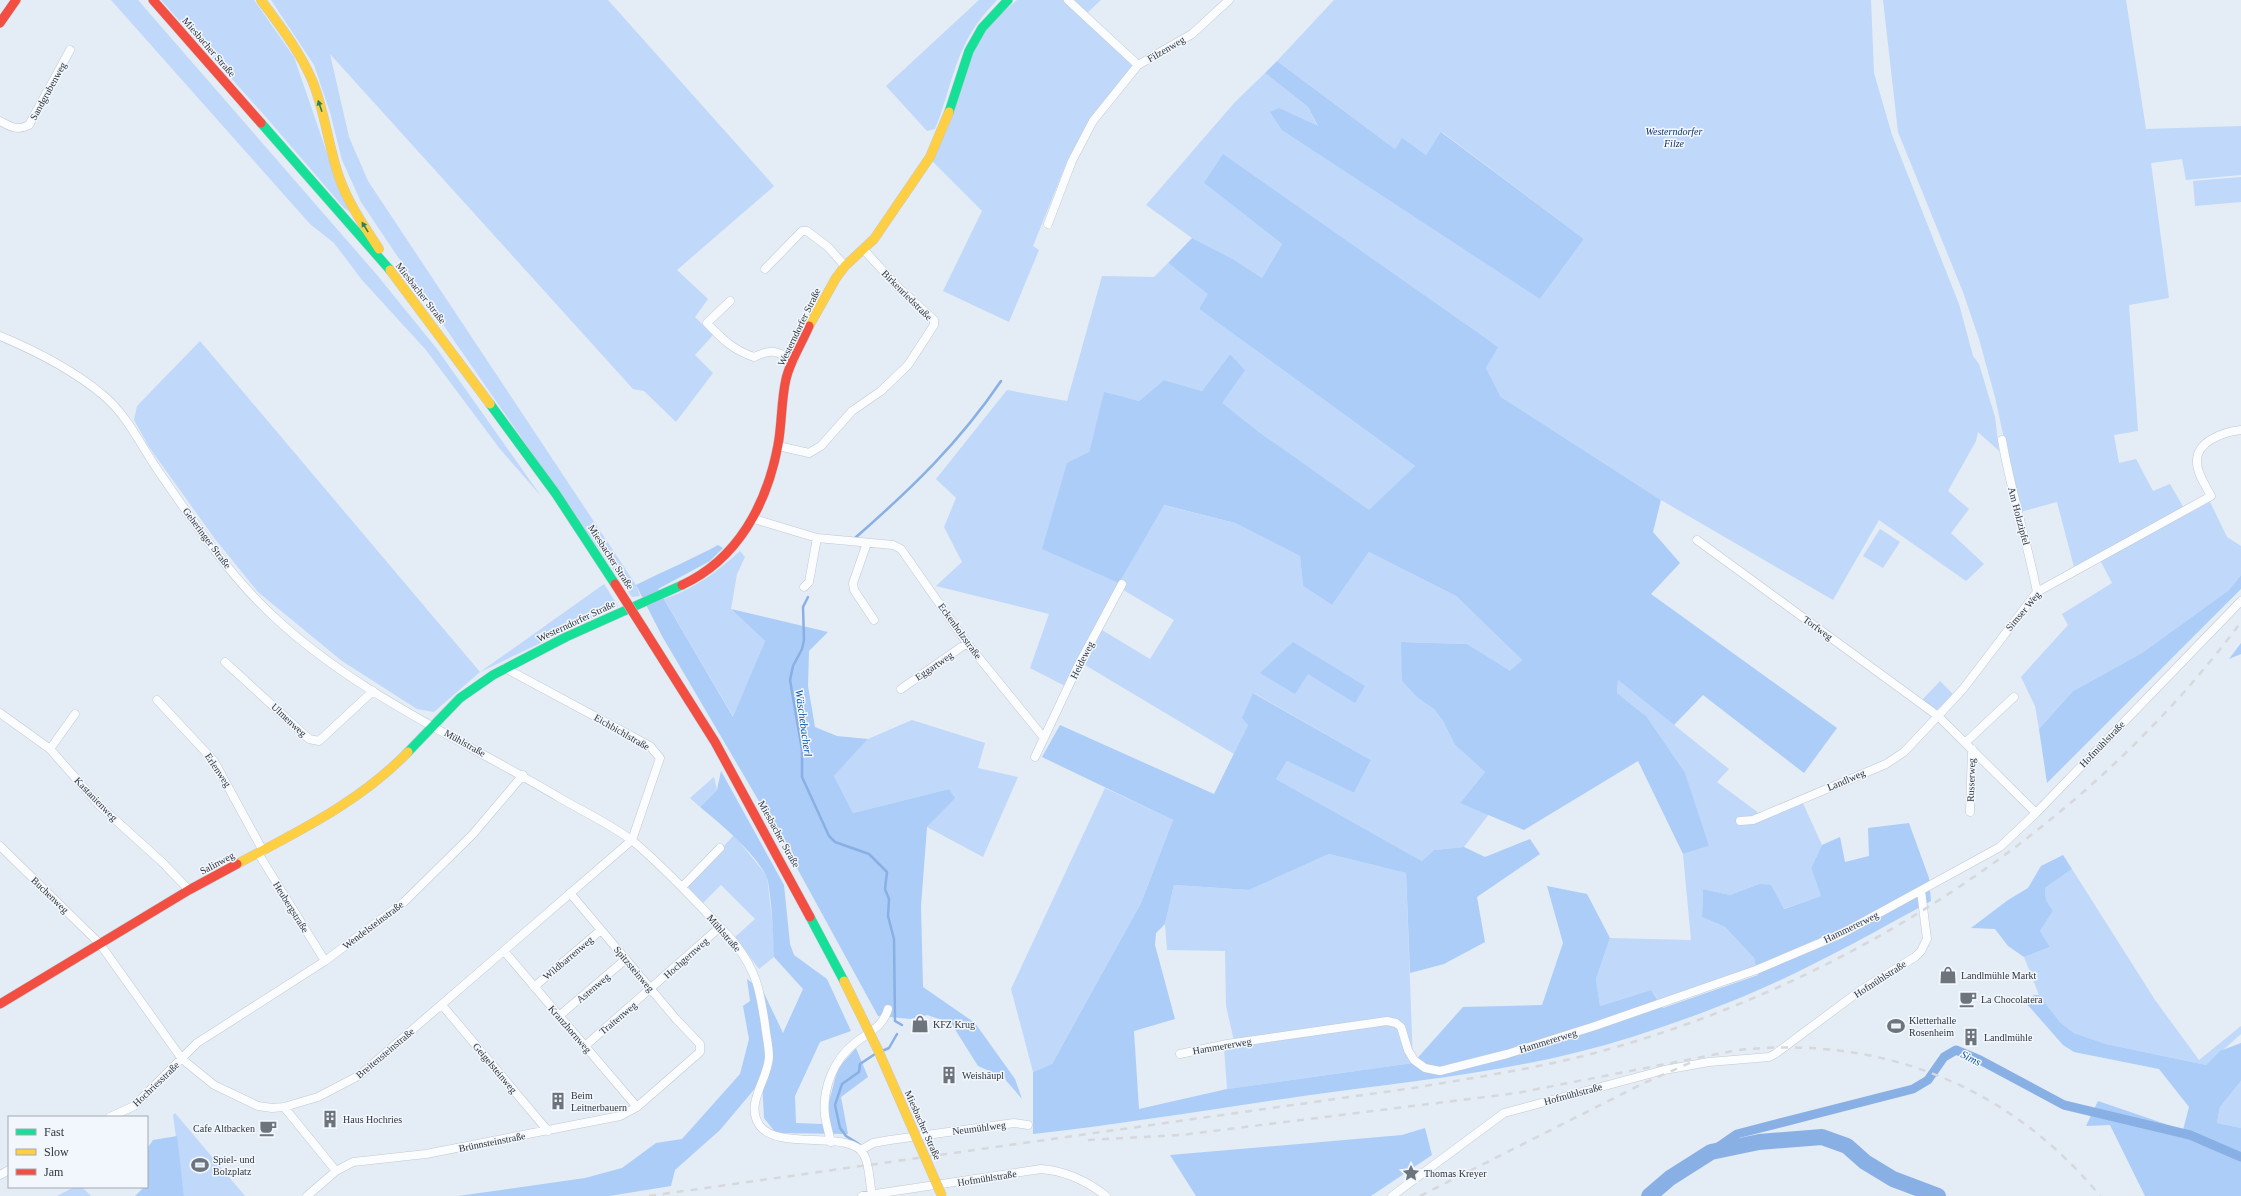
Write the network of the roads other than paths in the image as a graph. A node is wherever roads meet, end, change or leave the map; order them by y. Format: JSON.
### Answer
{"nodes":[{"id":1,"x":16,"y":0,"type":"edge"},
{"id":2,"x":153,"y":0,"type":"edge"},
{"id":3,"x":261,"y":0,"type":"edge"},
{"id":4,"x":1008,"y":0,"type":"edge"},
{"id":5,"x":1068,"y":0,"type":"edge"},
{"id":6,"x":1229,"y":0,"type":"edge"},
{"id":7,"x":0,"y":23,"type":"edge"},
{"id":8,"x":70,"y":50,"type":"dead end"},
{"id":9,"x":1138,"y":65,"type":"junction"},
{"id":10,"x":0,"y":121,"type":"edge"},
{"id":11,"x":1048,"y":224,"type":"dead end"},
{"id":12,"x":864,"y":250,"type":"junction"},
{"id":13,"x":845,"y":266,"type":"junction"},
{"id":14,"x":765,"y":269,"type":"dead end"},
{"id":15,"x":401,"y":283,"type":"junction"},
{"id":16,"x":730,"y":301,"type":"dead end"},
{"id":17,"x":0,"y":336,"type":"edge"},
{"id":18,"x":794,"y":360,"type":"junction"},
{"id":19,"x":2241,"y":430,"type":"edge"},
{"id":20,"x":2002,"y":440,"type":"dead end"},
{"id":21,"x":778,"y":446,"type":"junction"},
{"id":22,"x":754,"y":519,"type":"junction"},
{"id":23,"x":817,"y":538,"type":"junction"},
{"id":24,"x":1697,"y":540,"type":"dead end"},
{"id":25,"x":867,"y":543,"type":"junction"},
{"id":26,"x":1122,"y":584,"type":"dead end"},
{"id":27,"x":804,"y":587,"type":"dead end"},
{"id":28,"x":2037,"y":592,"type":"junction"},
{"id":29,"x":2241,"y":600,"type":"edge"},
{"id":30,"x":874,"y":620,"type":"dead end"},
{"id":31,"x":967,"y":644,"type":"junction"},
{"id":32,"x":225,"y":662,"type":"dead end"},
{"id":33,"x":505,"y":668,"type":"junction"},
{"id":34,"x":901,"y":689,"type":"dead end"},
{"id":35,"x":372,"y":691,"type":"junction"},
{"id":36,"x":2014,"y":697,"type":"dead end"},
{"id":37,"x":158,"y":700,"type":"dead end"},
{"id":38,"x":0,"y":713,"type":"edge"},
{"id":39,"x":76,"y":714,"type":"dead end"},
{"id":40,"x":1938,"y":716,"type":"junction"},
{"id":41,"x":432,"y":725,"type":"junction"},
{"id":42,"x":1044,"y":738,"type":"junction"},
{"id":43,"x":1966,"y":742,"type":"junction"},
{"id":44,"x":50,"y":749,"type":"junction"},
{"id":45,"x":1972,"y":749,"type":"junction"},
{"id":46,"x":1035,"y":757,"type":"dead end"},
{"id":47,"x":523,"y":775,"type":"junction"},
{"id":48,"x":1970,"y":812,"type":"dead end"},
{"id":49,"x":2036,"y":813,"type":"junction"},
{"id":50,"x":1740,"y":821,"type":"dead end"},
{"id":51,"x":632,"y":840,"type":"junction"},
{"id":52,"x":0,"y":846,"type":"edge"},
{"id":53,"x":720,"y":848,"type":"dead end"},
{"id":54,"x":261,"y":852,"type":"junction"},
{"id":55,"x":682,"y":887,"type":"junction"},
{"id":56,"x":189,"y":890,"type":"junction"},
{"id":57,"x":1921,"y":891,"type":"junction"},
{"id":58,"x":570,"y":893,"type":"junction"},
{"id":59,"x":720,"y":927,"type":"junction"},
{"id":60,"x":601,"y":930,"type":"junction"},
{"id":61,"x":100,"y":944,"type":"junction"},
{"id":62,"x":504,"y":951,"type":"junction"},
{"id":63,"x":626,"y":960,"type":"junction"},
{"id":64,"x":324,"y":961,"type":"junction"},
{"id":65,"x":534,"y":987,"type":"junction"},
{"id":66,"x":651,"y":989,"type":"junction"},
{"id":67,"x":1,"y":1000,"type":"edge"},
{"id":68,"x":442,"y":1005,"type":"junction"},
{"id":69,"x":888,"y":1009,"type":"dead end"},
{"id":70,"x":559,"y":1016,"type":"junction"},
{"id":71,"x":197,"y":1043,"type":"joint"},
{"id":72,"x":700,"y":1044,"type":"joint"},
{"id":73,"x":585,"y":1046,"type":"junction"},
{"id":74,"x":1180,"y":1054,"type":"dead end"},
{"id":75,"x":182,"y":1058,"type":"junction"},
{"id":76,"x":284,"y":1107,"type":"junction"},
{"id":77,"x":637,"y":1107,"type":"junction"},
{"id":78,"x":112,"y":1116,"type":"edge"},
{"id":79,"x":1028,"y":1125,"type":"dead end"},
{"id":80,"x":548,"y":1132,"type":"junction"},
{"id":81,"x":831,"y":1142,"type":"junction"},
{"id":82,"x":861,"y":1150,"type":"junction"},
{"id":83,"x":336,"y":1171,"type":"junction"},
{"id":84,"x":872,"y":1194,"type":"junction"},
{"id":85,"x":307,"y":1196,"type":"edge"},
{"id":86,"x":862,"y":1196,"type":"edge"},
{"id":87,"x":942,"y":1196,"type":"edge"},
{"id":88,"x":1106,"y":1196,"type":"edge"},
{"id":89,"x":1392,"y":1196,"type":"edge"}],
"edges":[{"from":1,"to":7,"type":"main road"},
{"from":2,"to":15,"type":"main road","name":"Miesbacher Straße"},
{"from":15,"to":3,"type":"main road","one_way":true},
{"from":4,"to":12,"type":"main road","name":"Westerndorfer Straße"},
{"from":5,"to":9,"type":"street","name":"Filzenweg"},
{"from":6,"to":9,"type":"street","name":"Filzenweg"},
{"from":8,"to":10,"type":"street","name":"Sandgrubenweg"},
{"from":9,"to":11,"type":"street"},
{"from":12,"to":13,"type":"main road","name":"Westerndorfer Straße"},
{"from":12,"to":21,"type":"street","name":"Birkenriedstraße"},
{"from":13,"to":14,"type":"street"},
{"from":13,"to":18,"type":"main road","name":"Westerndorfer Straße"},
{"from":15,"to":87,"type":"main road","name":"Miesbacher Straße","bridge":true},
{"from":16,"to":18,"type":"street"},
{"from":17,"to":35,"type":"street","name":"Geheringer Straße"},
{"from":18,"to":21,"type":"main road","name":"Westerndorfer Straße"},
{"from":19,"to":28,"type":"street","name":"Simser Weg"},
{"from":20,"to":28,"type":"street","name":"Am Holzzipfel"},
{"from":21,"to":22,"type":"main road","name":"Westerndorfer Straße"},
{"from":22,"to":23,"type":"street","name":"Eckenholzstraße"},
{"from":22,"to":33,"type":"main road","name":"Westerndorfer Straße"},
{"from":23,"to":25,"type":"street","name":"Eckenholzstraße"},
{"from":23,"to":27,"type":"street"},
{"from":24,"to":40,"type":"street","name":"Torfweg"},
{"from":25,"to":30,"type":"street"},
{"from":25,"to":31,"type":"street","name":"Eckenholzstraße"},
{"from":26,"to":42,"type":"street","name":"Heideweg"},
{"from":28,"to":40,"type":"street","name":"Simser Weg"},
{"from":29,"to":49,"type":"street","name":"Hofmühlstraße"},
{"from":31,"to":34,"type":"street","name":"Eggartweg"},
{"from":31,"to":42,"type":"street","name":"Eckenholzstraße"},
{"from":32,"to":35,"type":"street","name":"Ulmenweg"},
{"from":33,"to":41,"type":"main road","name":"Westerndorfer Straße"},
{"from":33,"to":51,"type":"street","name":"Eichbichlstraße"},
{"from":35,"to":41,"type":"street","name":"Geheringer Straße"},
{"from":36,"to":43,"type":"street"},
{"from":37,"to":54,"type":"street","name":"Erlenweg"},
{"from":38,"to":44,"type":"street","name":"Kastanienweg"},
{"from":39,"to":44,"type":"street"},
{"from":40,"to":43,"type":"street"},
{"from":40,"to":50,"type":"street","name":"Landlweg"},
{"from":41,"to":47,"type":"street","name":"Mühlstraße"},
{"from":41,"to":54,"type":"main road","name":"Salinweg"},
{"from":42,"to":46,"type":"street","name":"Heideweg"},
{"from":43,"to":45,"type":"street"},
{"from":44,"to":56,"type":"street","name":"Kastanienweg"},
{"from":45,"to":48,"type":"street","name":"Russerweg"},
{"from":45,"to":49,"type":"street"},
{"from":47,"to":51,"type":"street","name":"Mühlstraße"},
{"from":47,"to":64,"type":"street","name":"Wendelsteinstraße"},
{"from":49,"to":57,"type":"street","name":"Hofmühlstraße"},
{"from":51,"to":55,"type":"street","name":"Mühlstraße"},
{"from":51,"to":58,"type":"street","name":"Breitensteinstraße"},
{"from":52,"to":61,"type":"street","name":"Buchenweg"},
{"from":53,"to":55,"type":"street"},
{"from":54,"to":56,"type":"main road","name":"Salinweg"},
{"from":54,"to":64,"type":"street","name":"Heubergstraße"},
{"from":55,"to":59,"type":"street","name":"Mühlstraße"},
{"from":56,"to":61,"type":"main road","name":"Salinweg"},
{"from":57,"to":74,"type":"street","name":"Hammererweg"},
{"from":57,"to":89,"type":"street","name":"Hofmühlstraße"},
{"from":58,"to":60,"type":"street","name":"Spitzsteinweg"},
{"from":58,"to":62,"type":"street","name":"Breitensteinstraße"},
{"from":59,"to":66,"type":"street","name":"Hochgernweg"},
{"from":59,"to":81,"type":"street","name":"Mühlstraße"},
{"from":60,"to":63,"type":"street","name":"Spitzsteinweg"},
{"from":60,"to":65,"type":"street","name":"Wildbarrenweg"},
{"from":61,"to":67,"type":"main road","name":"Salinweg"},
{"from":61,"to":75,"type":"street","name":"Breitensteinstraße"},
{"from":62,"to":65,"type":"street","name":"Kranzhornweg"},
{"from":62,"to":68,"type":"street","name":"Breitensteinstraße"},
{"from":63,"to":66,"type":"street","name":"Spitzsteinweg"},
{"from":63,"to":70,"type":"street","name":"Astenweg"},
{"from":64,"to":71,"type":"street","name":"Wendelsteinstraße"},
{"from":65,"to":70,"type":"street","name":"Kranzhornweg"},
{"from":66,"to":72,"type":"street","name":"Spitzsteinweg"},
{"from":66,"to":73,"type":"street","name":"Traitenweg"},
{"from":68,"to":76,"type":"street","name":"Breitensteinstraße"},
{"from":68,"to":80,"type":"street","name":"Geigelsteinweg"},
{"from":69,"to":81,"type":"street"},
{"from":70,"to":73,"type":"street","name":"Kranzhornweg"},
{"from":71,"to":75,"type":"street","name":"Hochriesstraße"},
{"from":72,"to":77,"type":"street","name":"Brünnsteinstraße"},
{"from":73,"to":77,"type":"street","name":"Kranzhornweg"},
{"from":75,"to":76,"type":"street","name":"Breitensteinstraße"},
{"from":75,"to":78,"type":"street","name":"Hochriesstraße"},
{"from":76,"to":83,"type":"street"},
{"from":77,"to":80,"type":"street","name":"Brünnsteinstraße"},
{"from":79,"to":82,"type":"street","name":"Neumühlweg"},
{"from":80,"to":83,"type":"street","name":"Brünnsteinstraße"},
{"from":81,"to":82,"type":"street","name":"Mühlstraße"},
{"from":82,"to":84,"type":"street"},
{"from":83,"to":85,"type":"street","name":"Brünnsteinstraße"},
{"from":84,"to":86,"type":"street","name":"Hofmühlstraße"},
{"from":84,"to":88,"type":"street","name":"Hofmühlstraße"}]}
